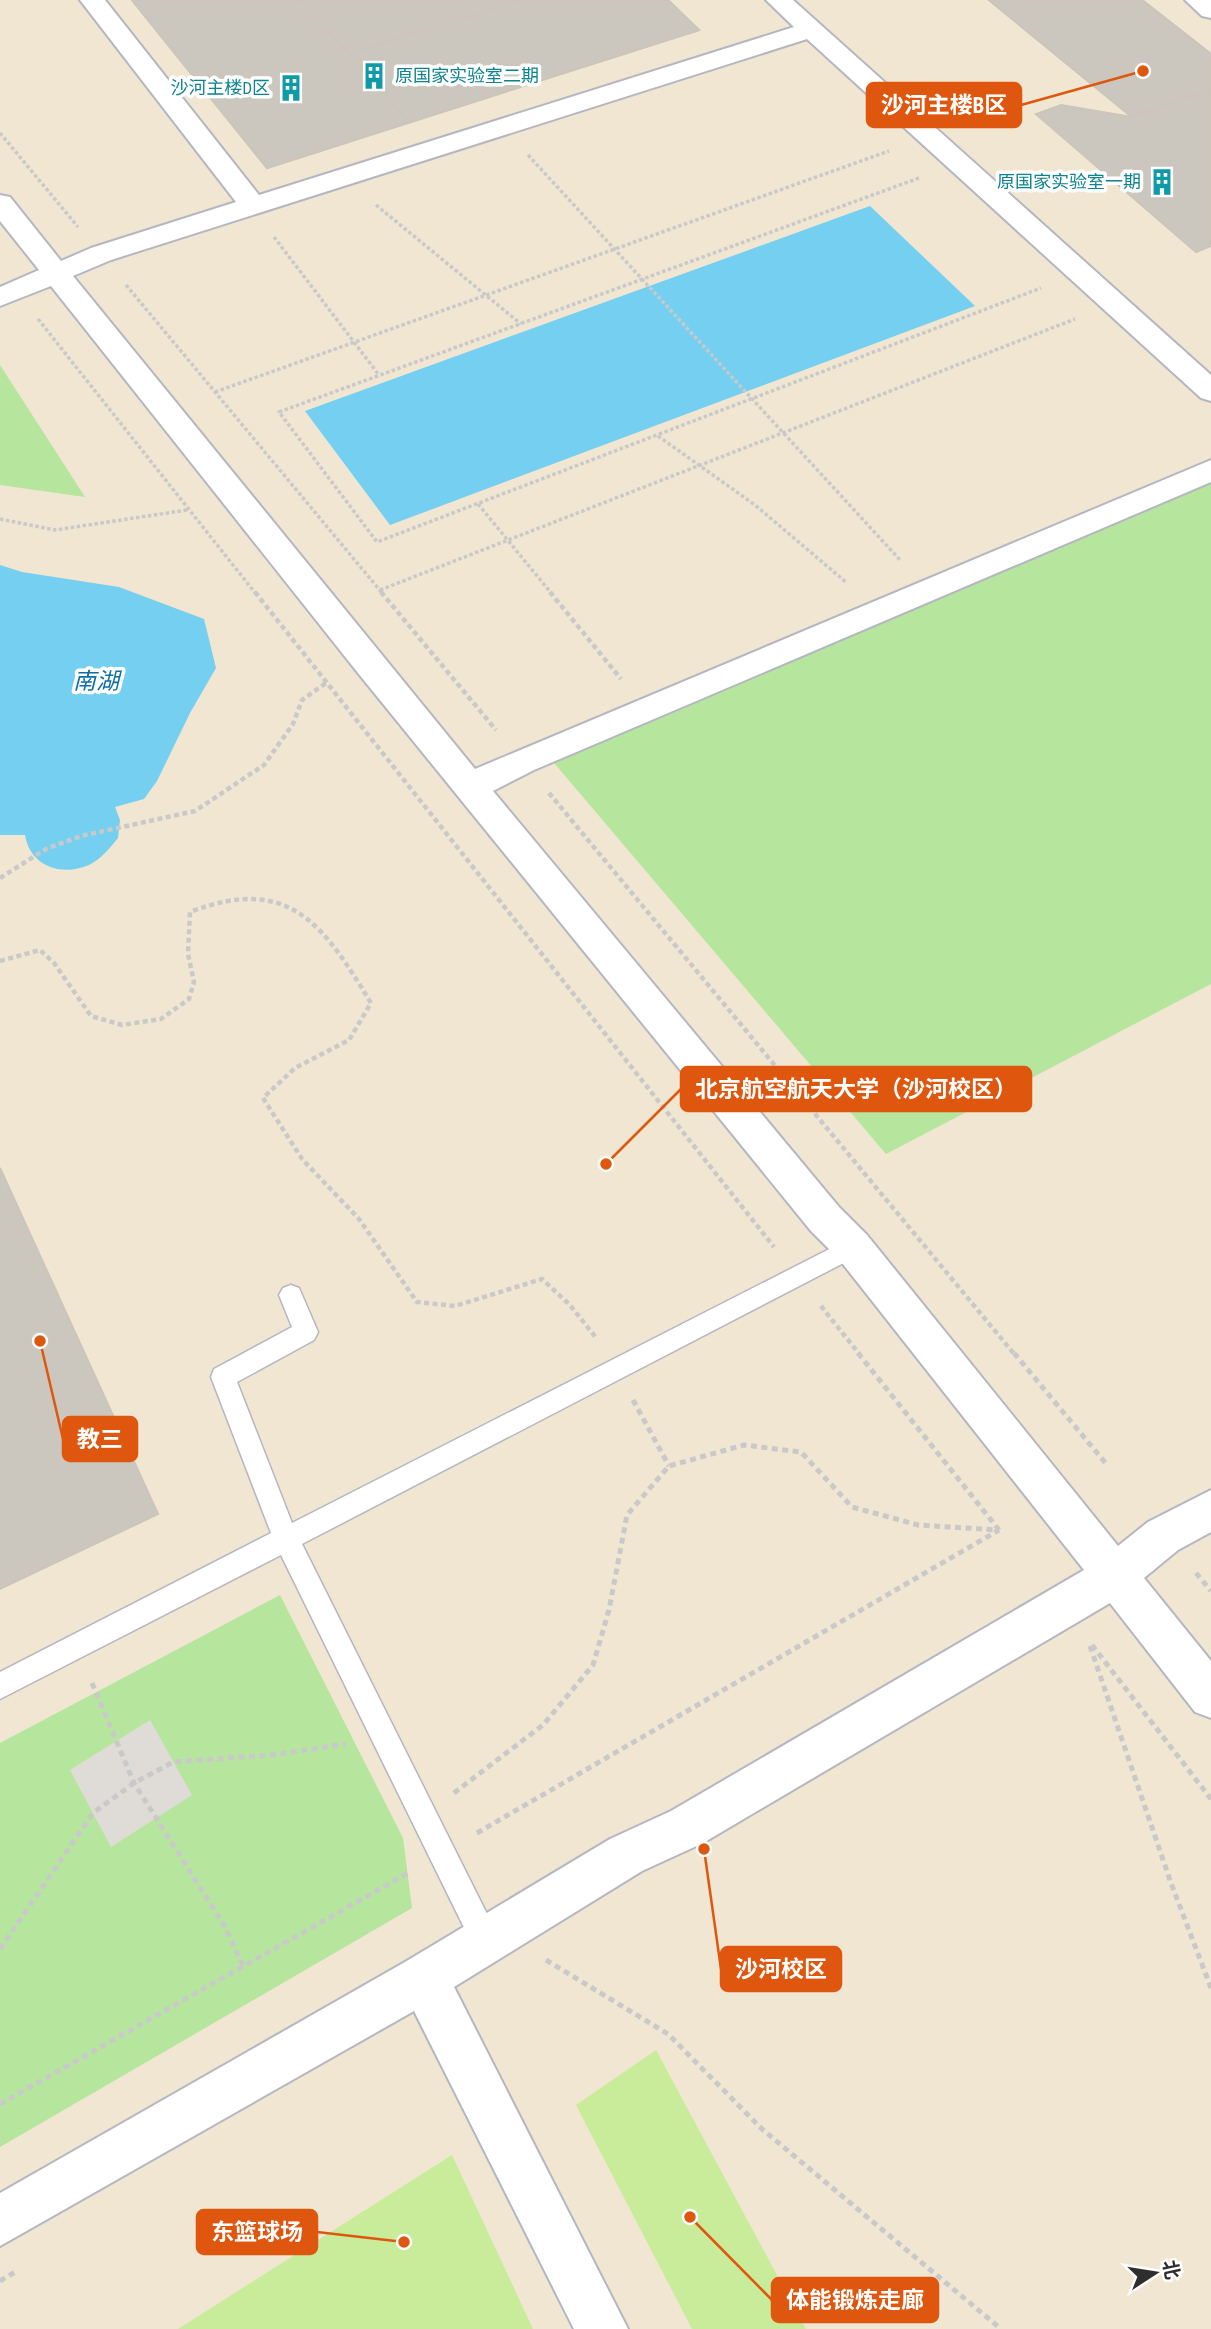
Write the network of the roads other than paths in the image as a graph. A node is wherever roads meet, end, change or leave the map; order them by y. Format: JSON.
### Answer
{"nodes":[{"id":1,"x":92,"y":0,"type":"edge"},
{"id":2,"x":778,"y":0,"type":"edge"},
{"id":3,"x":1197,"y":0,"type":"edge"},
{"id":4,"x":1211,"y":11,"type":"edge"},
{"id":5,"x":811,"y":30,"type":"junction"},
{"id":6,"x":0,"y":203,"type":"edge"},
{"id":7,"x":253,"y":206,"type":"junction"},
{"id":8,"x":58,"y":275,"type":"junction"},
{"id":9,"x":8,"y":294,"type":"edge"},
{"id":10,"x":1211,"y":391,"type":"edge"},
{"id":11,"x":1211,"y":470,"type":"edge"},
{"id":12,"x":470,"y":787,"type":"junction"},
{"id":13,"x":853,"y":1247,"type":"junction"},
{"id":14,"x":291,"y":1295,"type":"dead end"},
{"id":15,"x":1211,"y":1510,"type":"edge"},
{"id":16,"x":285,"y":1537,"type":"junction"},
{"id":17,"x":1116,"y":1574,"type":"junction"},
{"id":18,"x":0,"y":1686,"type":"edge"},
{"id":19,"x":1211,"y":1696,"type":"edge"},
{"id":20,"x":486,"y":1942,"type":"junction"},
{"id":21,"x":422,"y":1979,"type":"junction"},
{"id":22,"x":0,"y":2221,"type":"edge"},
{"id":23,"x":602,"y":2329,"type":"edge"}],
"edges":[{"from":1,"to":7,"type":"street"},
{"from":2,"to":5,"type":"street"},
{"from":3,"to":4,"type":"street"},
{"from":5,"to":7,"type":"street"},
{"from":5,"to":10,"type":"street"},
{"from":6,"to":8,"type":"street"},
{"from":7,"to":8,"type":"street"},
{"from":8,"to":9,"type":"street"},
{"from":8,"to":12,"type":"street"},
{"from":11,"to":12,"type":"street"},
{"from":12,"to":13,"type":"street"},
{"from":13,"to":16,"type":"lane"},
{"from":13,"to":17,"type":"street"},
{"from":14,"to":16,"type":"lane"},
{"from":15,"to":17,"type":"street"},
{"from":16,"to":18,"type":"lane"},
{"from":16,"to":20,"type":"lane"},
{"from":17,"to":19,"type":"street"},
{"from":17,"to":20,"type":"street"},
{"from":20,"to":21,"type":"street"},
{"from":21,"to":22,"type":"street"},
{"from":21,"to":23,"type":"street"}]}
